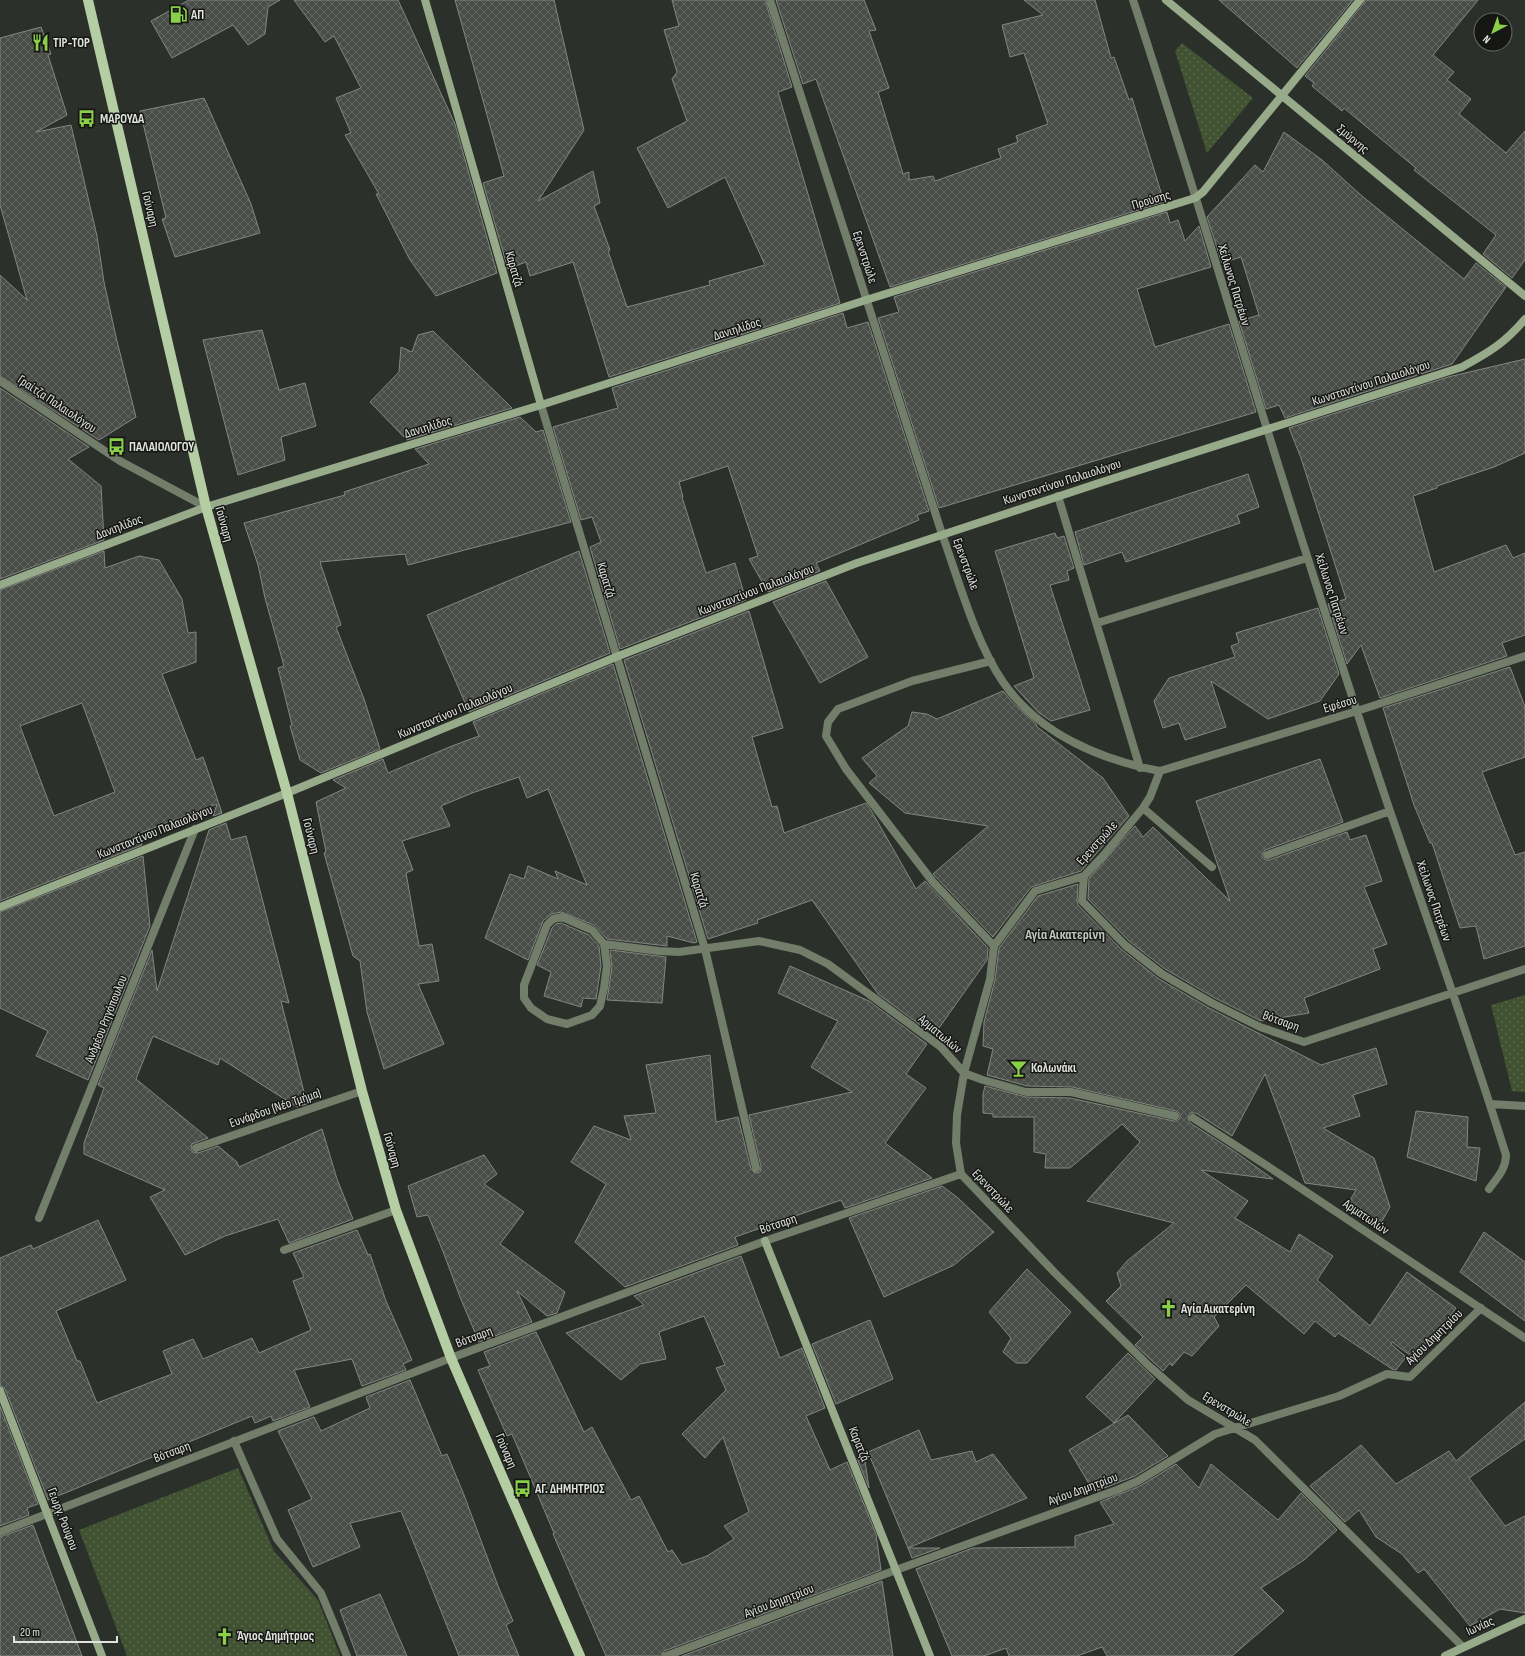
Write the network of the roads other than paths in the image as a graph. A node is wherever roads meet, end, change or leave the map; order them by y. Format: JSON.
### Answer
{"nodes":[{"id":1,"x":88,"y":0,"type":"edge"},
{"id":2,"x":425,"y":0,"type":"edge"},
{"id":3,"x":770,"y":0,"type":"edge"},
{"id":4,"x":1133,"y":0,"type":"edge"},
{"id":5,"x":1166,"y":0,"type":"edge"},
{"id":6,"x":1360,"y":0,"type":"edge"},
{"id":7,"x":1282,"y":96,"type":"junction"},
{"id":8,"x":1195,"y":198,"type":"junction"},
{"id":9,"x":1525,"y":296,"type":"edge"},
{"id":10,"x":866,"y":300,"type":"junction"},
{"id":11,"x":1525,"y":319,"type":"edge"},
{"id":12,"x":0,"y":381,"type":"edge"},
{"id":13,"x":541,"y":405,"type":"junction"},
{"id":14,"x":1266,"y":429,"type":"junction"},
{"id":15,"x":1058,"y":496,"type":"junction"},
{"id":16,"x":206,"y":507,"type":"junction"},
{"id":17,"x":942,"y":534,"type":"junction"},
{"id":18,"x":1307,"y":558,"type":"junction"},
{"id":19,"x":0,"y":585,"type":"edge"},
{"id":20,"x":1097,"y":623,"type":"junction"},
{"id":21,"x":1525,"y":656,"type":"edge"},
{"id":22,"x":616,"y":657,"type":"junction"},
{"id":23,"x":991,"y":661,"type":"junction"},
{"id":24,"x":1357,"y":711,"type":"junction"},
{"id":25,"x":1140,"y":768,"type":"junction"},
{"id":26,"x":1160,"y":771,"type":"junction"},
{"id":27,"x":287,"y":793,"type":"junction"},
{"id":28,"x":1143,"y":808,"type":"junction"},
{"id":29,"x":1390,"y":811,"type":"junction"},
{"id":30,"x":195,"y":829,"type":"junction"},
{"id":31,"x":1267,"y":855,"type":"dead end"},
{"id":32,"x":1212,"y":867,"type":"dead end"},
{"id":33,"x":1084,"y":876,"type":"junction"},
{"id":34,"x":0,"y":907,"type":"edge"},
{"id":35,"x":604,"y":944,"type":"junction"},
{"id":36,"x":994,"y":946,"type":"junction"},
{"id":37,"x":705,"y":949,"type":"junction"},
{"id":38,"x":1525,"y":969,"type":"edge"},
{"id":39,"x":1453,"y":993,"type":"junction"},
{"id":40,"x":964,"y":1073,"type":"junction"},
{"id":41,"x":362,"y":1091,"type":"junction"},
{"id":42,"x":1490,"y":1104,"type":"junction"},
{"id":43,"x":1525,"y":1106,"type":"edge"},
{"id":44,"x":1175,"y":1116,"type":"dead end"},
{"id":45,"x":1193,"y":1118,"type":"dead end"},
{"id":46,"x":196,"y":1148,"type":"dead end"},
{"id":47,"x":756,"y":1168,"type":"dead end"},
{"id":48,"x":961,"y":1174,"type":"junction"},
{"id":49,"x":1489,"y":1189,"type":"dead end"},
{"id":50,"x":396,"y":1210,"type":"junction"},
{"id":51,"x":39,"y":1218,"type":"dead end"},
{"id":52,"x":765,"y":1241,"type":"junction"},
{"id":53,"x":284,"y":1250,"type":"dead end"},
{"id":54,"x":1480,"y":1308,"type":"junction"},
{"id":55,"x":1525,"y":1338,"type":"edge"},
{"id":56,"x":451,"y":1358,"type":"junction"},
{"id":57,"x":0,"y":1391,"type":"edge"},
{"id":58,"x":1235,"y":1427,"type":"junction"},
{"id":59,"x":234,"y":1441,"type":"junction"},
{"id":60,"x":48,"y":1513,"type":"junction"},
{"id":61,"x":0,"y":1532,"type":"edge"},
{"id":62,"x":896,"y":1570,"type":"junction"},
{"id":63,"x":1525,"y":1619,"type":"edge"},
{"id":64,"x":1463,"y":1647,"type":"junction"},
{"id":65,"x":102,"y":1656,"type":"edge"},
{"id":66,"x":347,"y":1656,"type":"edge"},
{"id":67,"x":580,"y":1656,"type":"edge"},
{"id":68,"x":666,"y":1656,"type":"edge"},
{"id":69,"x":930,"y":1656,"type":"edge"},
{"id":70,"x":1445,"y":1656,"type":"edge"}],
"edges":[{"from":1,"to":16,"type":"main road","name":"Γούναρη"},
{"from":2,"to":13,"type":"street","name":"Καρατζά"},
{"from":3,"to":10,"type":"street","name":"Ερενστρώλε"},
{"from":4,"to":8,"type":"street","name":"Χείλωνος Πατρέων"},
{"from":5,"to":7,"type":"street","name":"Σμύρνης"},
{"from":6,"to":7,"type":"street","name":"Προύσης"},
{"from":7,"to":8,"type":"street","name":"Προύσης"},
{"from":7,"to":9,"type":"street","name":"Σμύρνης"},
{"from":8,"to":10,"type":"street","name":"Προύσης"},
{"from":8,"to":14,"type":"street","name":"Χείλωνος Πατρέων"},
{"from":10,"to":13,"type":"street","name":"Δανιηλίδος"},
{"from":10,"to":17,"type":"street","name":"Ερενστρώλε"},
{"from":11,"to":14,"type":"street","name":"Κωνσταντίνου Παλαιολόγου"},
{"from":12,"to":16,"type":"street","name":"Γραίτζα Παλαιολόγου"},
{"from":13,"to":16,"type":"street","name":"Δανιηλίδος"},
{"from":13,"to":22,"type":"street","name":"Καρατζά"},
{"from":14,"to":15,"type":"street","name":"Κωνσταντίνου Παλαιολόγου"},
{"from":14,"to":18,"type":"street","name":"Χείλωνος Πατρέων"},
{"from":15,"to":17,"type":"street","name":"Κωνσταντίνου Παλαιολόγου"},
{"from":15,"to":20,"type":"street"},
{"from":16,"to":19,"type":"street","name":"Δανιηλίδος"},
{"from":16,"to":27,"type":"main road","name":"Γούναρη"},
{"from":17,"to":22,"type":"street","name":"Κωνσταντίνου Παλαιολόγου"},
{"from":17,"to":23,"type":"street","name":"Ερενστρώλε"},
{"from":18,"to":20,"type":"street"},
{"from":18,"to":24,"type":"street","name":"Χείλωνος Πατρέων"},
{"from":20,"to":25,"type":"street"},
{"from":21,"to":24,"type":"street","name":"Εφέσου"},
{"from":22,"to":27,"type":"street","name":"Κωνσταντίνου Παλαιολόγου"},
{"from":22,"to":37,"type":"street","name":"Καρατζά"},
{"from":23,"to":25,"type":"street","name":"Ερενστρώλε"},
{"from":23,"to":36,"type":"street"},
{"from":24,"to":26,"type":"street","name":"Εφέσου"},
{"from":24,"to":29,"type":"street","name":"Χείλωνος Πατρέων"},
{"from":25,"to":26,"type":"street","name":"Ερενστρώλε"},
{"from":26,"to":28,"type":"street","name":"Ερενστρώλε"},
{"from":27,"to":30,"type":"street","name":"Κωνσταντίνου Παλαιολόγου"},
{"from":27,"to":41,"type":"main road","name":"Γούναρη"},
{"from":28,"to":32,"type":"street"},
{"from":28,"to":33,"type":"street","name":"Ερενστρώλε"},
{"from":29,"to":31,"type":"street"},
{"from":29,"to":39,"type":"street","name":"Χείλωνος Πατρέων"},
{"from":30,"to":34,"type":"street","name":"Κωνσταντίνου Παλαιολόγου"},
{"from":30,"to":51,"type":"street","name":"Ανδρέου Ρηγόπουλου"},
{"from":33,"to":36,"type":"street","name":"Ερενστρώλε"},
{"from":33,"to":39,"type":"street","name":"Βότσαρη"},
{"from":35,"to":35,"type":"street"},
{"from":35,"to":37,"type":"street","name":"Αρματωλών"},
{"from":36,"to":40,"type":"street","name":"Ερενστρώλε"},
{"from":37,"to":40,"type":"street","name":"Αρματωλών"},
{"from":37,"to":47,"type":"street","name":"Καρατζά"},
{"from":38,"to":39,"type":"street","name":"Βότσαρη"},
{"from":39,"to":42,"type":"street","name":"Χείλωνος Πατρέων"},
{"from":40,"to":44,"type":"street","name":"Αρματωλών"},
{"from":40,"to":48,"type":"street","name":"Ερενστρώλε"},
{"from":41,"to":46,"type":"street","name":"Ευνάρδου (Νέο Τμήμα)"},
{"from":41,"to":50,"type":"main road","name":"Γούναρη"},
{"from":42,"to":43,"type":"street"},
{"from":42,"to":49,"type":"street","name":"Χείλωνος Πατρέων"},
{"from":45,"to":54,"type":"street","name":"Αρματωλών"},
{"from":48,"to":52,"type":"street","name":"Βότσαρη"},
{"from":48,"to":58,"type":"street","name":"Ερενστρώλε"},
{"from":50,"to":53,"type":"street"},
{"from":50,"to":56,"type":"main road","name":"Γούναρη"},
{"from":52,"to":56,"type":"street","name":"Βότσαρη"},
{"from":52,"to":62,"type":"street","name":"Καρατζά"},
{"from":54,"to":55,"type":"street","name":"Αρματωλών"},
{"from":54,"to":58,"type":"street","name":"Αγίου Δημητρίου"},
{"from":56,"to":59,"type":"street","name":"Βότσαρη"},
{"from":56,"to":67,"type":"main road","name":"Γούναρη"},
{"from":57,"to":60,"type":"street","name":"Γεωργ. Ρούφου"},
{"from":58,"to":62,"type":"street","name":"Αγίου Δημητρίου"},
{"from":58,"to":64,"type":"street","name":"Ερενστρώλε"},
{"from":59,"to":60,"type":"street","name":"Βότσαρη"},
{"from":59,"to":66,"type":"street"},
{"from":60,"to":61,"type":"street","name":"Βότσαρη"},
{"from":60,"to":65,"type":"street","name":"Γεωργ. Ρούφου"},
{"from":62,"to":68,"type":"street","name":"Αγίου Δημητρίου"},
{"from":62,"to":69,"type":"street","name":"Καρατζά"},
{"from":63,"to":64,"type":"street","name":"Ιωνίας"},
{"from":64,"to":70,"type":"street","name":"Ιωνίας"}]}
